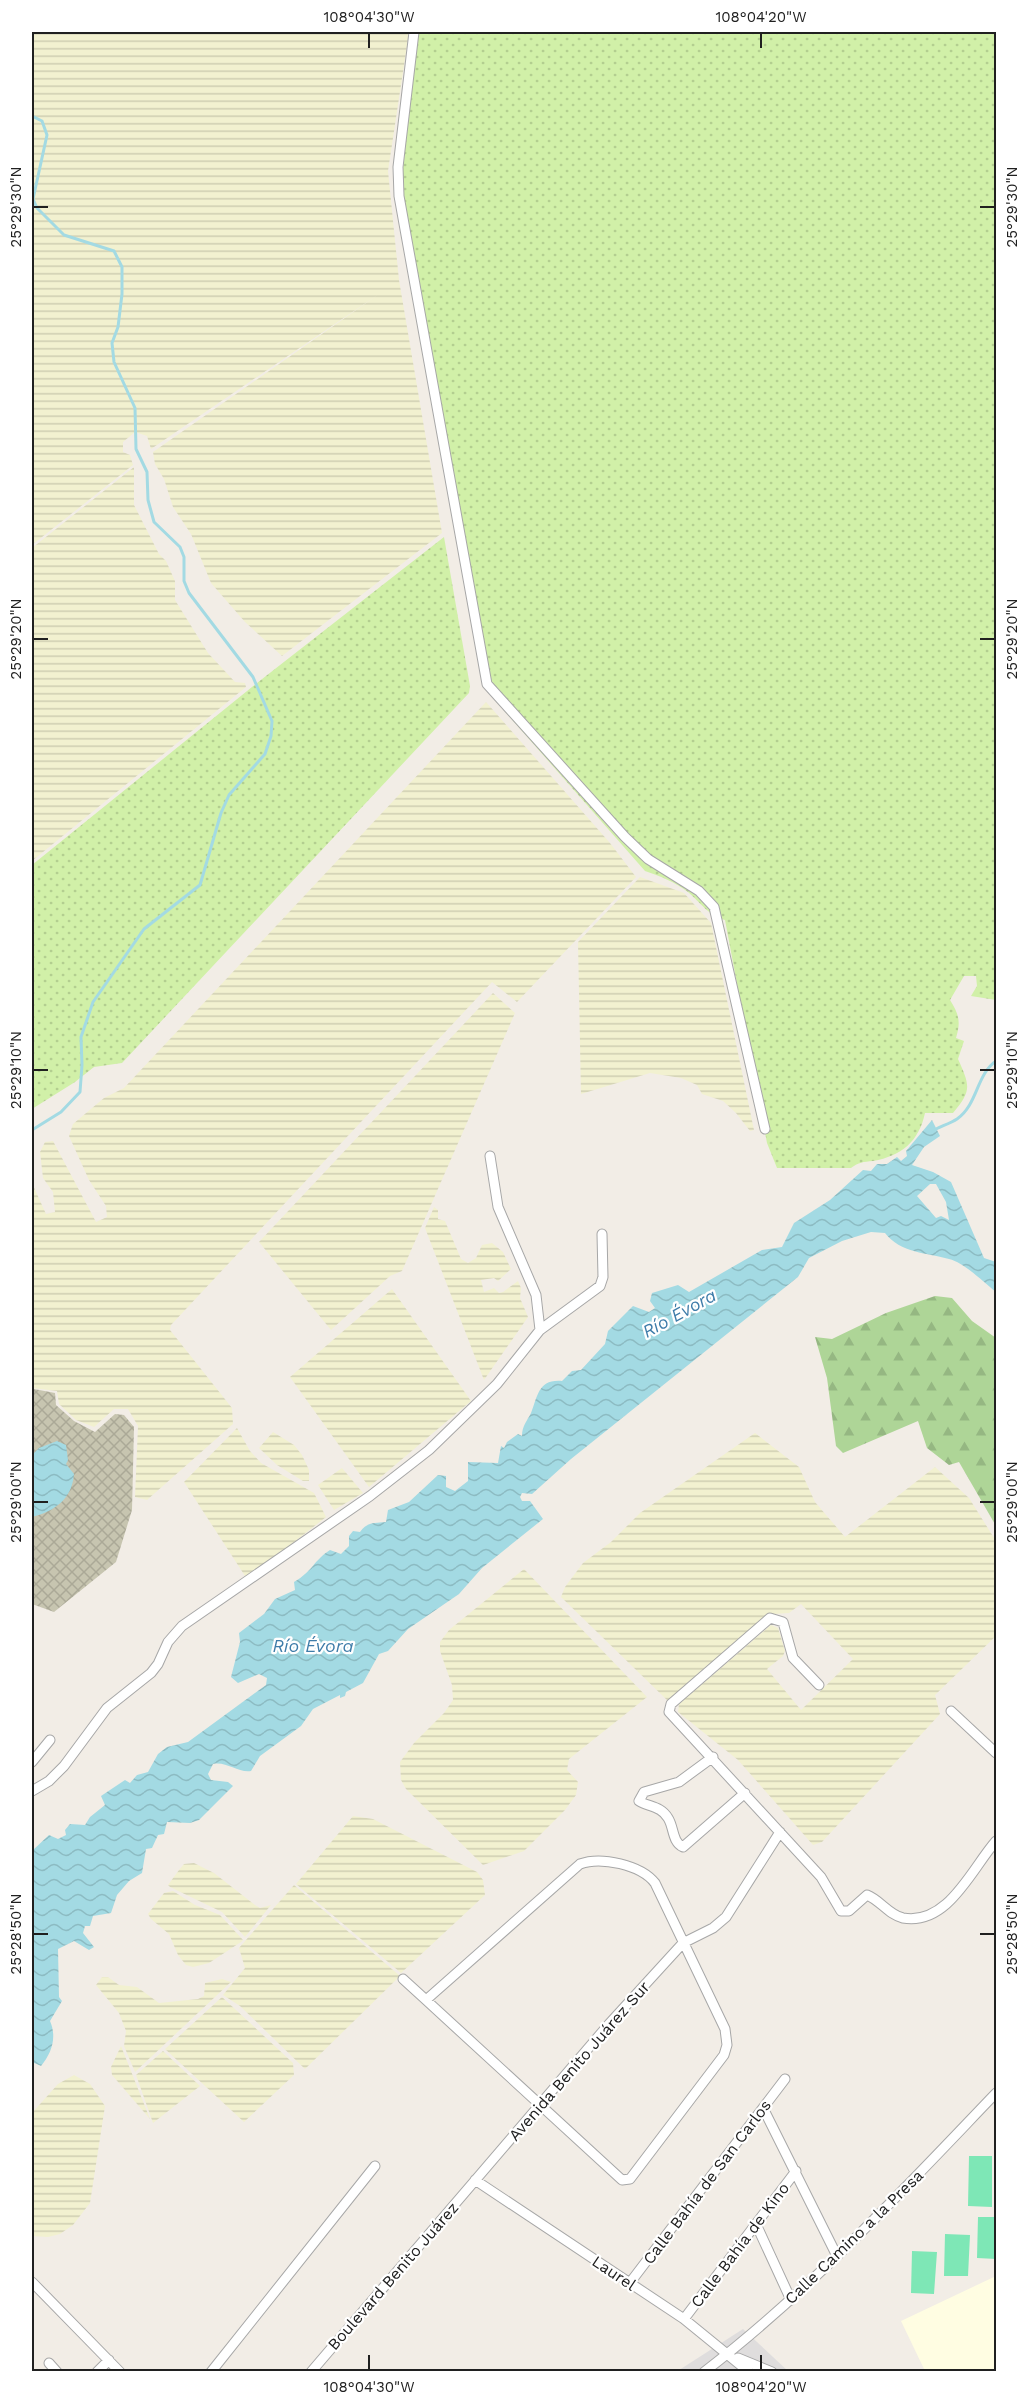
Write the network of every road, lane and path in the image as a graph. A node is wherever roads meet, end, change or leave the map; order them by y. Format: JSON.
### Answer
{"nodes":[{"id":1,"x":414,"y":32,"type":"edge"},
{"id":2,"x":765,"y":1129,"type":"dead end"},
{"id":3,"x":490,"y":1156,"type":"dead end"},
{"id":4,"x":602,"y":1234,"type":"dead end"},
{"id":5,"x":540,"y":1330,"type":"junction"},
{"id":6,"x":819,"y":1684,"type":"dead end"},
{"id":7,"x":951,"y":1712,"type":"dead end"},
{"id":8,"x":50,"y":1740,"type":"dead end"},
{"id":9,"x":996,"y":1753,"type":"edge"},
{"id":10,"x":713,"y":1757,"type":"junction"},
{"id":11,"x":32,"y":1762,"type":"edge"},
{"id":12,"x":32,"y":1791,"type":"edge"},
{"id":13,"x":745,"y":1793,"type":"junction"},
{"id":14,"x":780,"y":1832,"type":"junction"},
{"id":15,"x":996,"y":1841,"type":"edge"},
{"id":16,"x":683,"y":1943,"type":"junction"},
{"id":17,"x":403,"y":1979,"type":"dead end"},
{"id":18,"x":426,"y":2000,"type":"junction"},
{"id":19,"x":785,"y":2079,"type":"dead end"},
{"id":20,"x":996,"y":2094,"type":"edge"},
{"id":21,"x":540,"y":2104,"type":"junction"},
{"id":22,"x":763,"y":2108,"type":"junction"},
{"id":23,"x":375,"y":2166,"type":"dead end"},
{"id":24,"x":796,"y":2170,"type":"junction"},
{"id":25,"x":475,"y":2180,"type":"junction"},
{"id":26,"x":756,"y":2224,"type":"junction"},
{"id":27,"x":837,"y":2256,"type":"junction"},
{"id":28,"x":32,"y":2282,"type":"edge"},
{"id":29,"x":629,"y":2284,"type":"junction"},
{"id":30,"x":791,"y":2300,"type":"junction"},
{"id":31,"x":684,"y":2319,"type":"junction"},
{"id":32,"x":729,"y":2354,"type":"junction"},
{"id":33,"x":109,"y":2360,"type":"junction"},
{"id":34,"x":49,"y":2362,"type":"dead end"},
{"id":35,"x":57,"y":2372,"type":"edge"},
{"id":36,"x":97,"y":2372,"type":"edge"},
{"id":37,"x":120,"y":2372,"type":"edge"},
{"id":38,"x":211,"y":2372,"type":"edge"},
{"id":39,"x":311,"y":2372,"type":"edge"},
{"id":40,"x":704,"y":2372,"type":"edge"},
{"id":41,"x":749,"y":2372,"type":"edge"},
{"id":42,"x":772,"y":2372,"type":"edge"}],
"edges":[{"from":1,"to":2,"type":"street"},
{"from":3,"to":5,"type":"street"},
{"from":4,"to":5,"type":"street"},
{"from":5,"to":12,"type":"street"},
{"from":6,"to":10,"type":"street"},
{"from":7,"to":9,"type":"street"},
{"from":8,"to":11,"type":"street"},
{"from":10,"to":13,"type":"street"},
{"from":10,"to":13,"type":"street"},
{"from":13,"to":14,"type":"street"},
{"from":14,"to":15,"type":"street"},
{"from":14,"to":16,"type":"street"},
{"from":16,"to":18,"type":"street"},
{"from":16,"to":21,"type":"street","name":"Avenida Benito Juárez Sur"},
{"from":16,"to":21,"type":"street"},
{"from":17,"to":18,"type":"street"},
{"from":18,"to":21,"type":"street"},
{"from":19,"to":22,"type":"street","name":"Calle Bahía de San Carlos"},
{"from":20,"to":27,"type":"street","name":"Calle Camino a la Presa"},
{"from":21,"to":25,"type":"street","name":"Avenida Benito Juárez Sur"},
{"from":22,"to":24,"type":"street"},
{"from":22,"to":29,"type":"street","name":"Calle Bahía de San Carlos"},
{"from":23,"to":38,"type":"street"},
{"from":24,"to":26,"type":"street","name":"Calle Bahía de Kino"},
{"from":24,"to":27,"type":"street"},
{"from":25,"to":29,"type":"street","name":"Laurel"},
{"from":25,"to":39,"type":"street","name":"Boulevard Benito Juárez"},
{"from":26,"to":30,"type":"street"},
{"from":26,"to":31,"type":"street","name":"Calle Bahía de Kino"},
{"from":27,"to":30,"type":"street","name":"Calle Camino a la Presa"},
{"from":28,"to":33,"type":"street"},
{"from":29,"to":31,"type":"street","name":"Laurel"},
{"from":30,"to":32,"type":"street","name":"Calle Camino a la Presa"},
{"from":31,"to":32,"type":"street","name":"Laurel"},
{"from":32,"to":40,"type":"street","name":"Calle Camino a la Presa"},
{"from":32,"to":41,"type":"street","name":"Laurel"},
{"from":32,"to":42,"type":"street"},
{"from":33,"to":36,"type":"street"},
{"from":33,"to":37,"type":"street"},
{"from":34,"to":35,"type":"street"}]}
